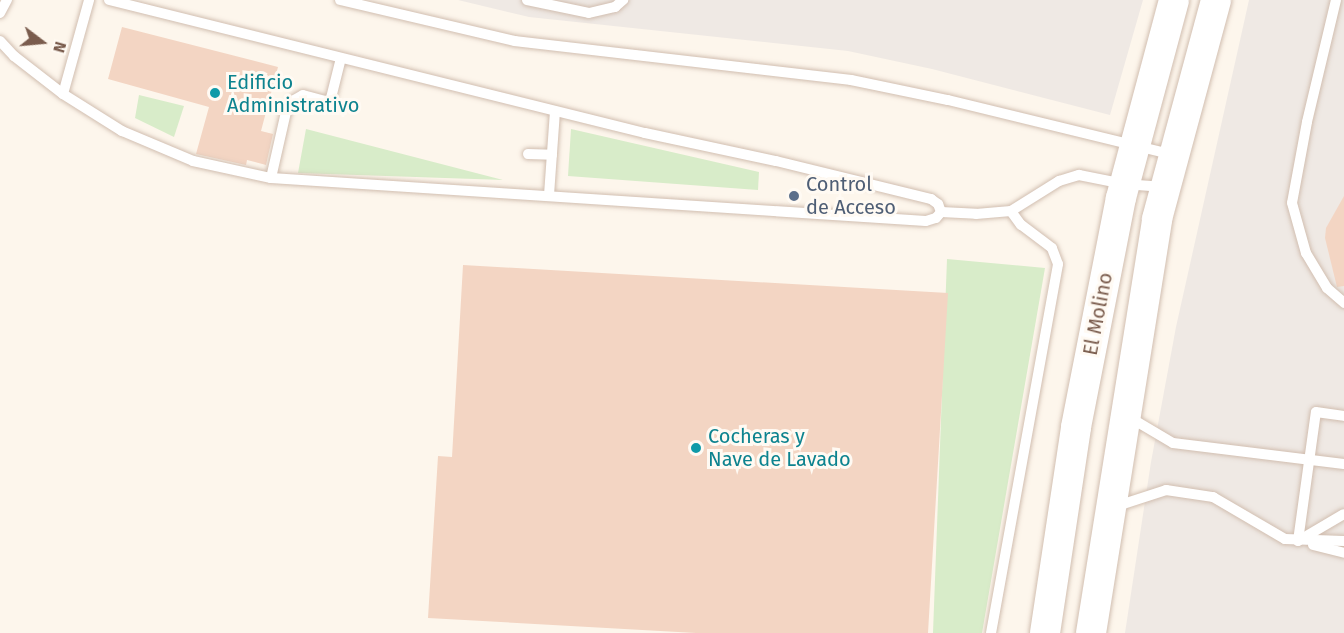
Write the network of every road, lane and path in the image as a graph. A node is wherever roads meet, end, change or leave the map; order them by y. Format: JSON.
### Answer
{"nodes":[{"id":1,"x":7,"y":0,"type":"edge"},
{"id":2,"x":89,"y":0,"type":"edge"},
{"id":3,"x":109,"y":0,"type":"edge"},
{"id":4,"x":340,"y":0,"type":"edge"},
{"id":5,"x":527,"y":0,"type":"edge"},
{"id":6,"x":623,"y":0,"type":"edge"},
{"id":7,"x":1174,"y":0,"type":"edge"},
{"id":8,"x":1216,"y":0,"type":"edge"},
{"id":9,"x":1336,"y":0,"type":"edge"},
{"id":10,"x":0,"y":13,"type":"edge"},
{"id":11,"x":0,"y":41,"type":"edge"},
{"id":12,"x":341,"y":58,"type":"junction"},
{"id":13,"x":63,"y":94,"type":"junction"},
{"id":14,"x":555,"y":111,"type":"junction"},
{"id":15,"x":1135,"y":146,"type":"junction"},
{"id":16,"x":528,"y":154,"type":"dead end"},
{"id":17,"x":552,"y":155,"type":"junction"},
{"id":18,"x":1174,"y":155,"type":"junction"},
{"id":19,"x":271,"y":178,"type":"junction"},
{"id":20,"x":1124,"y":184,"type":"junction"},
{"id":21,"x":1165,"y":187,"type":"junction"},
{"id":22,"x":549,"y":195,"type":"junction"},
{"id":23,"x":1011,"y":211,"type":"junction"},
{"id":24,"x":941,"y":212,"type":"junction"},
{"id":25,"x":1344,"y":303,"type":"edge"},
{"id":26,"x":1126,"y":415,"type":"junction"},
{"id":27,"x":1344,"y":416,"type":"edge"},
{"id":28,"x":1309,"y":460,"type":"junction"},
{"id":29,"x":1344,"y":464,"type":"edge"},
{"id":30,"x":1111,"y":508,"type":"junction"},
{"id":31,"x":1344,"y":514,"type":"edge"},
{"id":32,"x":1298,"y":541,"type":"junction"},
{"id":33,"x":1344,"y":541,"type":"edge"},
{"id":34,"x":1344,"y":554,"type":"edge"},
{"id":35,"x":991,"y":633,"type":"edge"},
{"id":36,"x":1045,"y":633,"type":"edge"},
{"id":37,"x":1091,"y":633,"type":"edge"}],
"edges":[{"from":1,"to":10,"type":"lane"},
{"from":2,"to":13,"type":"lane"},
{"from":3,"to":12,"type":"lane"},
{"from":4,"to":15,"type":"lane"},
{"from":5,"to":6,"type":"lane"},
{"from":7,"to":15,"type":"street","name":"El Molino"},
{"from":8,"to":18,"type":"street"},
{"from":9,"to":25,"type":"lane"},
{"from":11,"to":13,"type":"lane"},
{"from":12,"to":14,"type":"lane"},
{"from":12,"to":19,"type":"lane"},
{"from":13,"to":19,"type":"lane"},
{"from":14,"to":17,"type":"lane"},
{"from":14,"to":24,"type":"lane"},
{"from":15,"to":18,"type":"lane"},
{"from":15,"to":20,"type":"street","name":"El Molino"},
{"from":16,"to":17,"type":"lane"},
{"from":17,"to":22,"type":"lane"},
{"from":18,"to":21,"type":"street"},
{"from":19,"to":22,"type":"lane"},
{"from":20,"to":21,"type":"lane"},
{"from":20,"to":23,"type":"lane"},
{"from":20,"to":36,"type":"street","name":"El Molino"},
{"from":21,"to":26,"type":"street"},
{"from":22,"to":24,"type":"lane"},
{"from":23,"to":24,"type":"lane"},
{"from":23,"to":35,"type":"lane"},
{"from":26,"to":28,"type":"lane"},
{"from":26,"to":30,"type":"street"},
{"from":27,"to":28,"type":"lane"},
{"from":28,"to":29,"type":"lane"},
{"from":28,"to":32,"type":"lane"},
{"from":30,"to":32,"type":"lane"},
{"from":30,"to":37,"type":"street"},
{"from":31,"to":32,"type":"lane"},
{"from":32,"to":33,"type":"lane"},
{"from":32,"to":34,"type":"lane"}]}
